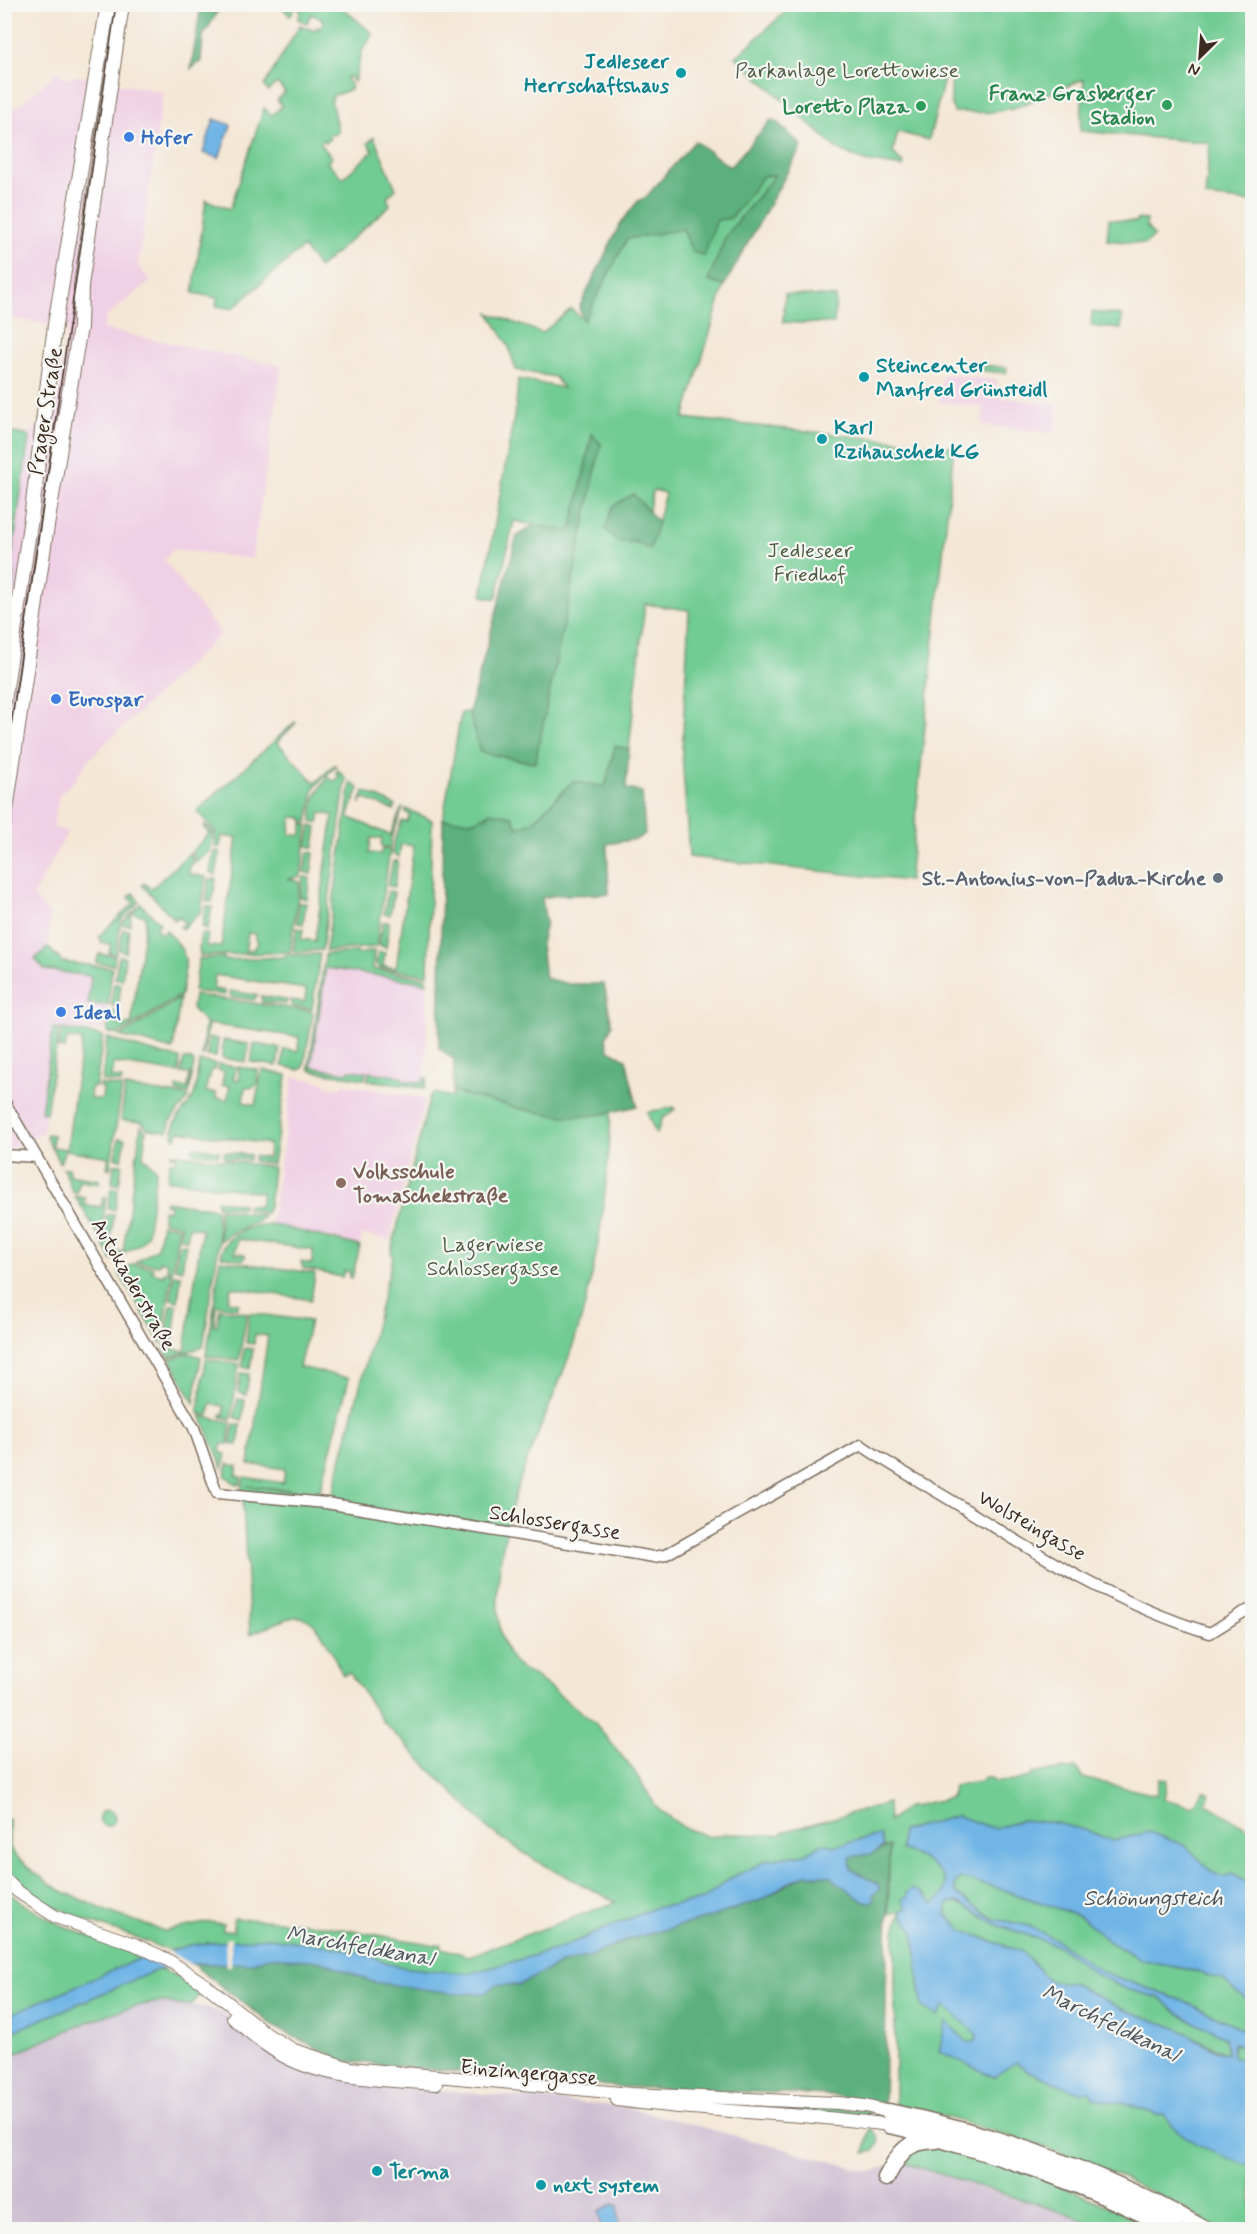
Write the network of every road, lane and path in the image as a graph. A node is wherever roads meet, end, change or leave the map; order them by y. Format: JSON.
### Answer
{"nodes":[{"id":1,"x":108,"y":4,"type":"edge"},
{"id":2,"x":122,"y":4,"type":"edge"},
{"id":3,"x":42,"y":427,"type":"junction"},
{"id":4,"x":63,"y":432,"type":"junction"},
{"id":5,"x":4,"y":701,"type":"edge"},
{"id":6,"x":4,"y":824,"type":"edge"},
{"id":7,"x":4,"y":1101,"type":"edge"},
{"id":8,"x":4,"y":1155,"type":"edge"},
{"id":9,"x":37,"y":1157,"type":"junction"},
{"id":10,"x":861,"y":1445,"type":"joint"},
{"id":11,"x":217,"y":1493,"type":"joint"},
{"id":12,"x":1252,"y":1609,"type":"edge"},
{"id":13,"x":4,"y":1878,"type":"edge"},
{"id":14,"x":889,"y":2119,"type":"junction"},
{"id":15,"x":944,"y":2140,"type":"junction"},
{"id":16,"x":886,"y":2178,"type":"dead end"},
{"id":17,"x":1175,"y":2229,"type":"edge"},
{"id":18,"x":1206,"y":2229,"type":"edge"}],
"edges":[{"from":1,"to":3,"type":"main road","name":"Prager Straße"},
{"from":2,"to":4,"type":"main road","name":"Prager Straße"},
{"from":3,"to":4,"type":"main road"},
{"from":3,"to":5,"type":"main road","name":"Prager Straße"},
{"from":4,"to":6,"type":"main road","name":"Prager Straße"},
{"from":7,"to":9,"type":"street","name":"Autokaderstraße"},
{"from":8,"to":9,"type":"street"},
{"from":9,"to":11,"type":"street","name":"Autokaderstraße"},
{"from":10,"to":11,"type":"street","name":"Schlossergasse"},
{"from":10,"to":12,"type":"street","name":"Wolsteingasse"},
{"from":13,"to":14,"type":"main road","name":"Einzingergasse"},
{"from":14,"to":15,"type":"highway"},
{"from":14,"to":18,"type":"highway"},
{"from":15,"to":16,"type":"highway"},
{"from":15,"to":17,"type":"highway"}]}
